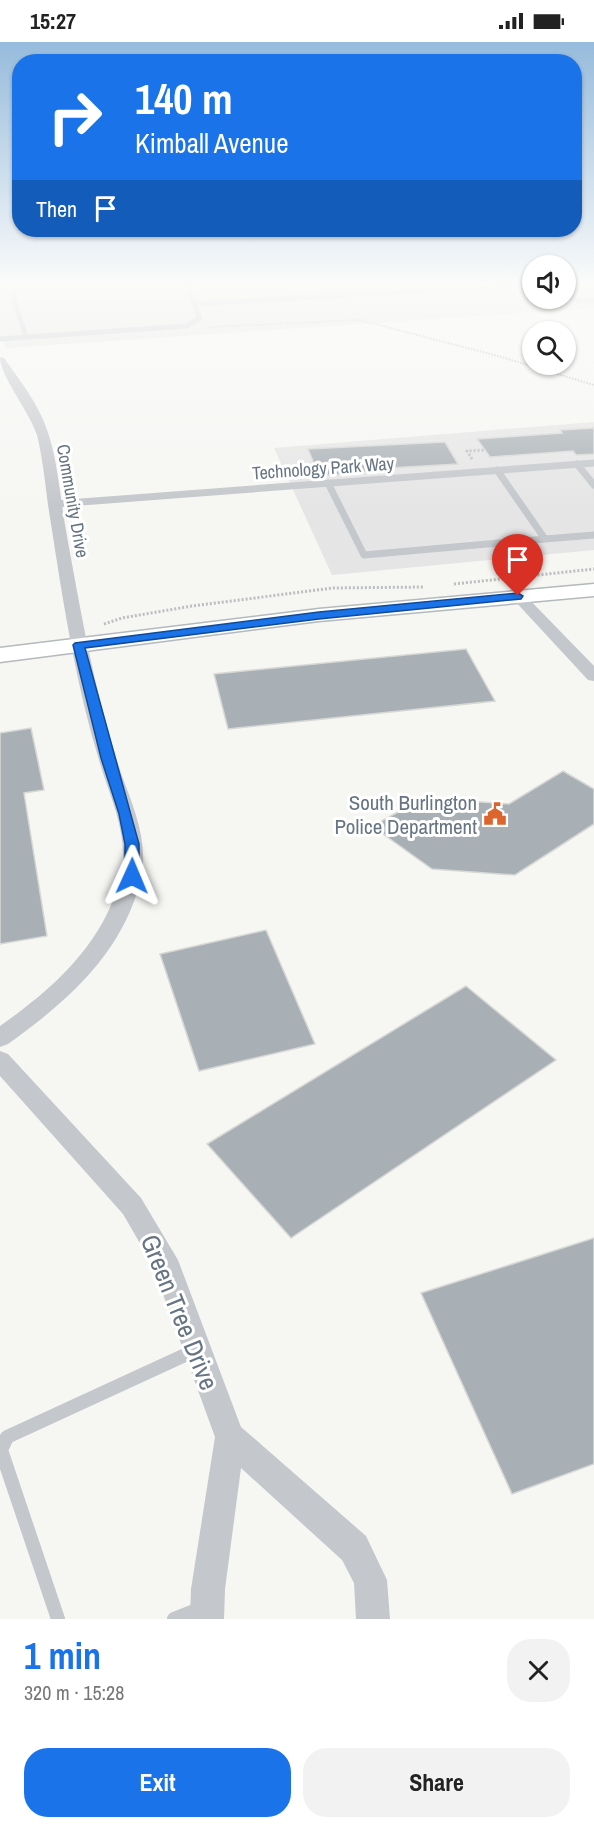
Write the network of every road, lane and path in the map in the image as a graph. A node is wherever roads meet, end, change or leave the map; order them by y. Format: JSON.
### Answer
{"nodes":[{"id":1,"x":0,"y":360,"type":"edge"},
{"id":2,"x":510,"y":360,"type":"edge"},
{"id":3,"x":594,"y":385,"type":"edge"},
{"id":4,"x":485,"y":450,"type":"dead end"},
{"id":5,"x":594,"y":463,"type":"edge"},
{"id":6,"x":577,"y":464,"type":"junction"},
{"id":7,"x":478,"y":467,"type":"dead end"},
{"id":8,"x":497,"y":470,"type":"junction"},
{"id":9,"x":328,"y":483,"type":"junction"},
{"id":10,"x":594,"y":485,"type":"edge"},
{"id":11,"x":55,"y":504,"type":"junction"},
{"id":12,"x":594,"y":535,"type":"edge"},
{"id":13,"x":544,"y":539,"type":"junction"},
{"id":14,"x":527,"y":544,"type":"dead end"},
{"id":15,"x":594,"y":569,"type":"edge"},
{"id":16,"x":447,"y":586,"type":"dead end"},
{"id":17,"x":428,"y":587,"type":"dead end"},
{"id":18,"x":526,"y":587,"type":"junction"},
{"id":19,"x":594,"y":590,"type":"edge"},
{"id":20,"x":79,"y":644,"type":"junction"},
{"id":21,"x":0,"y":655,"type":"edge"},
{"id":22,"x":594,"y":676,"type":"edge"},
{"id":23,"x":0,"y":1038,"type":"edge"},
{"id":24,"x":0,"y":1060,"type":"edge"},
{"id":25,"x":198,"y":1349,"type":"junction"},
{"id":26,"x":230,"y":1437,"type":"junction"},
{"id":27,"x":206,"y":1613,"type":"edge"},
{"id":28,"x":58,"y":1619,"type":"edge"},
{"id":29,"x":174,"y":1619,"type":"edge"},
{"id":30,"x":373,"y":1619,"type":"edge"}],
"edges":[{"from":1,"to":11,"type":"street","name":"Community Drive"},
{"from":2,"to":3,"type":"path"},
{"from":4,"to":7,"type":"path"},
{"from":5,"to":6,"type":"lane","name":"Technology Park Way"},
{"from":6,"to":8,"type":"lane","name":"Technology Park Way"},
{"from":6,"to":10,"type":"lane"},
{"from":8,"to":9,"type":"lane","name":"Technology Park Way"},
{"from":8,"to":13,"type":"lane"},
{"from":9,"to":11,"type":"lane","name":"Technology Park Way"},
{"from":9,"to":13,"type":"lane"},
{"from":11,"to":20,"type":"street","name":"Community Drive"},
{"from":12,"to":13,"type":"lane"},
{"from":14,"to":18,"type":"path"},
{"from":15,"to":18,"type":"path"},
{"from":16,"to":18,"type":"path"},
{"from":17,"to":20,"type":"path"},
{"from":18,"to":19,"type":"main road"},
{"from":18,"to":20,"type":"main road"},
{"from":18,"to":22,"type":"street"},
{"from":20,"to":21,"type":"main road"},
{"from":20,"to":23,"type":"street","name":"Community Drive"},
{"from":24,"to":25,"type":"street","name":"Green Tree Drive"},
{"from":25,"to":26,"type":"street","name":"Green Tree Drive"},
{"from":25,"to":28,"type":"lane"},
{"from":26,"to":27,"type":"street","name":"Green Tree Drive"},
{"from":26,"to":30,"type":"street","name":"Green Tree Drive"},
{"from":27,"to":29,"type":"lane"}]}
